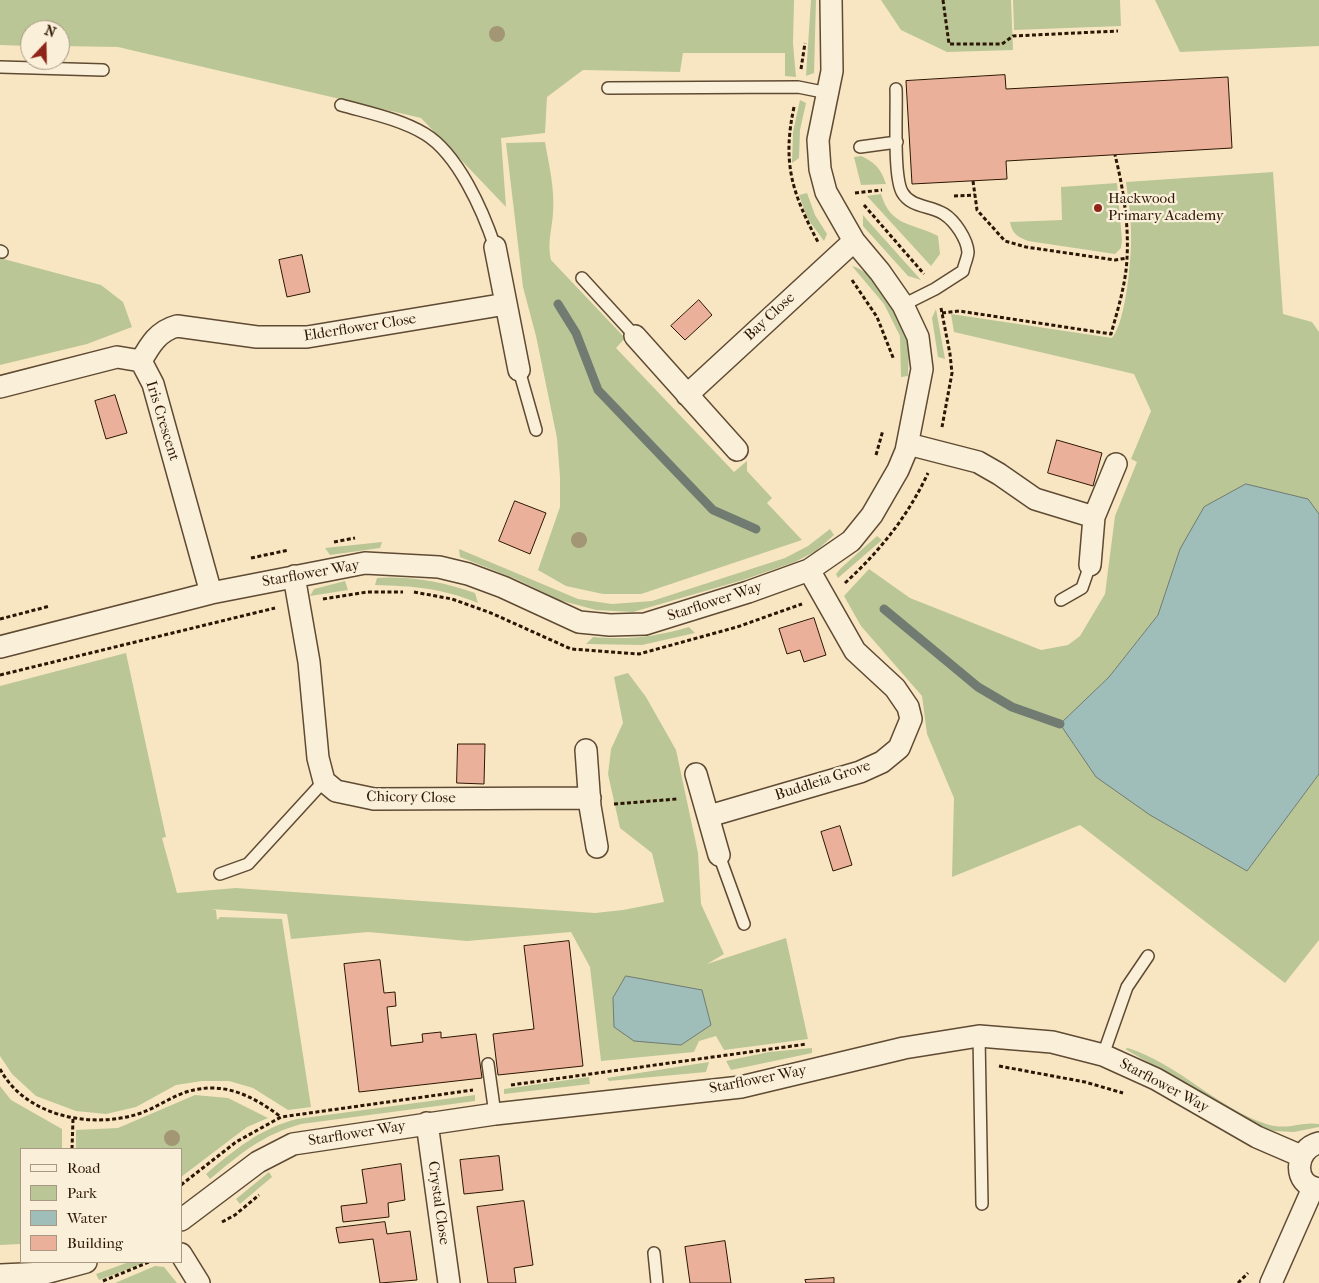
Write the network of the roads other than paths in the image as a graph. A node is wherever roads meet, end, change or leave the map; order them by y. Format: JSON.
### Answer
{"nodes":[{"id":1,"x":832,"y":0,"type":"edge"},
{"id":2,"x":0,"y":67,"type":"edge"},
{"id":3,"x":103,"y":70,"type":"dead end"},
{"id":4,"x":608,"y":88,"type":"dead end"},
{"id":5,"x":896,"y":89,"type":"dead end"},
{"id":6,"x":828,"y":93,"type":"junction"},
{"id":7,"x":341,"y":105,"type":"dead end"},
{"id":8,"x":897,"y":142,"type":"junction"},
{"id":9,"x":860,"y":146,"type":"dead end"},
{"id":10,"x":854,"y":241,"type":"junction"},
{"id":11,"x":496,"y":247,"type":"joint"},
{"id":12,"x":582,"y":278,"type":"dead end"},
{"id":13,"x":506,"y":304,"type":"junction"},
{"id":14,"x":903,"y":305,"type":"junction"},
{"id":15,"x":635,"y":336,"type":"joint"},
{"id":16,"x":141,"y":361,"type":"junction"},
{"id":17,"x":519,"y":370,"type":"joint"},
{"id":18,"x":0,"y":387,"type":"edge"},
{"id":19,"x":687,"y":394,"type":"junction"},
{"id":20,"x":536,"y":430,"type":"dead end"},
{"id":21,"x":908,"y":444,"type":"junction"},
{"id":22,"x":737,"y":450,"type":"dead end"},
{"id":23,"x":1116,"y":464,"type":"dead end"},
{"id":24,"x":1094,"y":517,"type":"junction"},
{"id":25,"x":1090,"y":566,"type":"joint"},
{"id":26,"x":809,"y":570,"type":"junction"},
{"id":27,"x":294,"y":576,"type":"junction"},
{"id":28,"x":211,"y":593,"type":"junction"},
{"id":29,"x":1061,"y":600,"type":"dead end"},
{"id":30,"x":0,"y":647,"type":"edge"},
{"id":31,"x":586,"y":750,"type":"dead end"},
{"id":32,"x":696,"y":774,"type":"dead end"},
{"id":33,"x":324,"y":781,"type":"junction"},
{"id":34,"x":590,"y":802,"type":"junction"},
{"id":35,"x":706,"y":807,"type":"junction"},
{"id":36,"x":597,"y":847,"type":"dead end"},
{"id":37,"x":720,"y":856,"type":"joint"},
{"id":38,"x":220,"y":874,"type":"dead end"},
{"id":39,"x":744,"y":924,"type":"dead end"},
{"id":40,"x":1148,"y":956,"type":"dead end"},
{"id":41,"x":979,"y":1036,"type":"junction"},
{"id":42,"x":1103,"y":1055,"type":"junction"},
{"id":43,"x":488,"y":1064,"type":"dead end"},
{"id":44,"x":495,"y":1114,"type":"junction"},
{"id":45,"x":427,"y":1123,"type":"junction"},
{"id":46,"x":1319,"y":1143,"type":"edge"},
{"id":47,"x":1301,"y":1156,"type":"junction"},
{"id":48,"x":1316,"y":1189,"type":"edge"},
{"id":49,"x":982,"y":1204,"type":"dead end"},
{"id":50,"x":182,"y":1219,"type":"edge"},
{"id":51,"x":654,"y":1253,"type":"dead end"},
{"id":52,"x":182,"y":1256,"type":"edge"},
{"id":53,"x":82,"y":1263,"type":"edge"},
{"id":54,"x":0,"y":1275,"type":"edge"},
{"id":55,"x":199,"y":1283,"type":"edge"},
{"id":56,"x":449,"y":1283,"type":"edge"},
{"id":57,"x":658,"y":1283,"type":"edge"},
{"id":58,"x":1271,"y":1283,"type":"edge"}],
"edges":[{"from":1,"to":6,"type":"street","name":"Starflower Way"},
{"from":2,"to":3,"type":"lane"},
{"from":4,"to":6,"type":"lane"},
{"from":5,"to":8,"type":"lane"},
{"from":6,"to":10,"type":"street","name":"Starflower Way"},
{"from":7,"to":11,"type":"lane"},
{"from":8,"to":9,"type":"lane"},
{"from":8,"to":14,"type":"lane"},
{"from":10,"to":14,"type":"street","name":"Starflower Way"},
{"from":10,"to":19,"type":"street","name":"Bay Close"},
{"from":11,"to":13,"type":"street"},
{"from":12,"to":15,"type":"lane"},
{"from":13,"to":16,"type":"street","name":"Elderflower Close"},
{"from":13,"to":17,"type":"street"},
{"from":14,"to":21,"type":"street","name":"Starflower Way"},
{"from":15,"to":19,"type":"street"},
{"from":16,"to":18,"type":"street","name":"Iris Crescent"},
{"from":16,"to":28,"type":"street","name":"Iris Crescent"},
{"from":17,"to":20,"type":"lane"},
{"from":19,"to":22,"type":"street"},
{"from":21,"to":24,"type":"street"},
{"from":21,"to":26,"type":"street","name":"Starflower Way"},
{"from":23,"to":24,"type":"street"},
{"from":24,"to":25,"type":"street"},
{"from":25,"to":29,"type":"lane"},
{"from":26,"to":27,"type":"street","name":"Starflower Way"},
{"from":26,"to":35,"type":"street","name":"Buddleia Grove"},
{"from":27,"to":28,"type":"street","name":"Starflower Way"},
{"from":27,"to":33,"type":"street"},
{"from":28,"to":30,"type":"street","name":"Starflower Way"},
{"from":31,"to":34,"type":"street"},
{"from":32,"to":35,"type":"street"},
{"from":33,"to":34,"type":"street","name":"Chicory Close"},
{"from":33,"to":38,"type":"lane"},
{"from":34,"to":36,"type":"street"},
{"from":35,"to":37,"type":"street"},
{"from":37,"to":39,"type":"lane"},
{"from":40,"to":42,"type":"lane"},
{"from":41,"to":42,"type":"street","name":"Starflower Way"},
{"from":41,"to":44,"type":"street","name":"Starflower Way"},
{"from":41,"to":49,"type":"lane"},
{"from":42,"to":47,"type":"street","name":"Starflower Way"},
{"from":43,"to":44,"type":"lane"},
{"from":44,"to":45,"type":"street","name":"Starflower Way"},
{"from":45,"to":50,"type":"street","name":"Starflower Way"},
{"from":45,"to":56,"type":"street","name":"Crystal Close"},
{"from":46,"to":47,"type":"street"},
{"from":47,"to":48,"type":"street"},
{"from":48,"to":58,"type":"street"},
{"from":51,"to":57,"type":"lane"},
{"from":52,"to":55,"type":"street"},
{"from":53,"to":54,"type":"street"}]}
